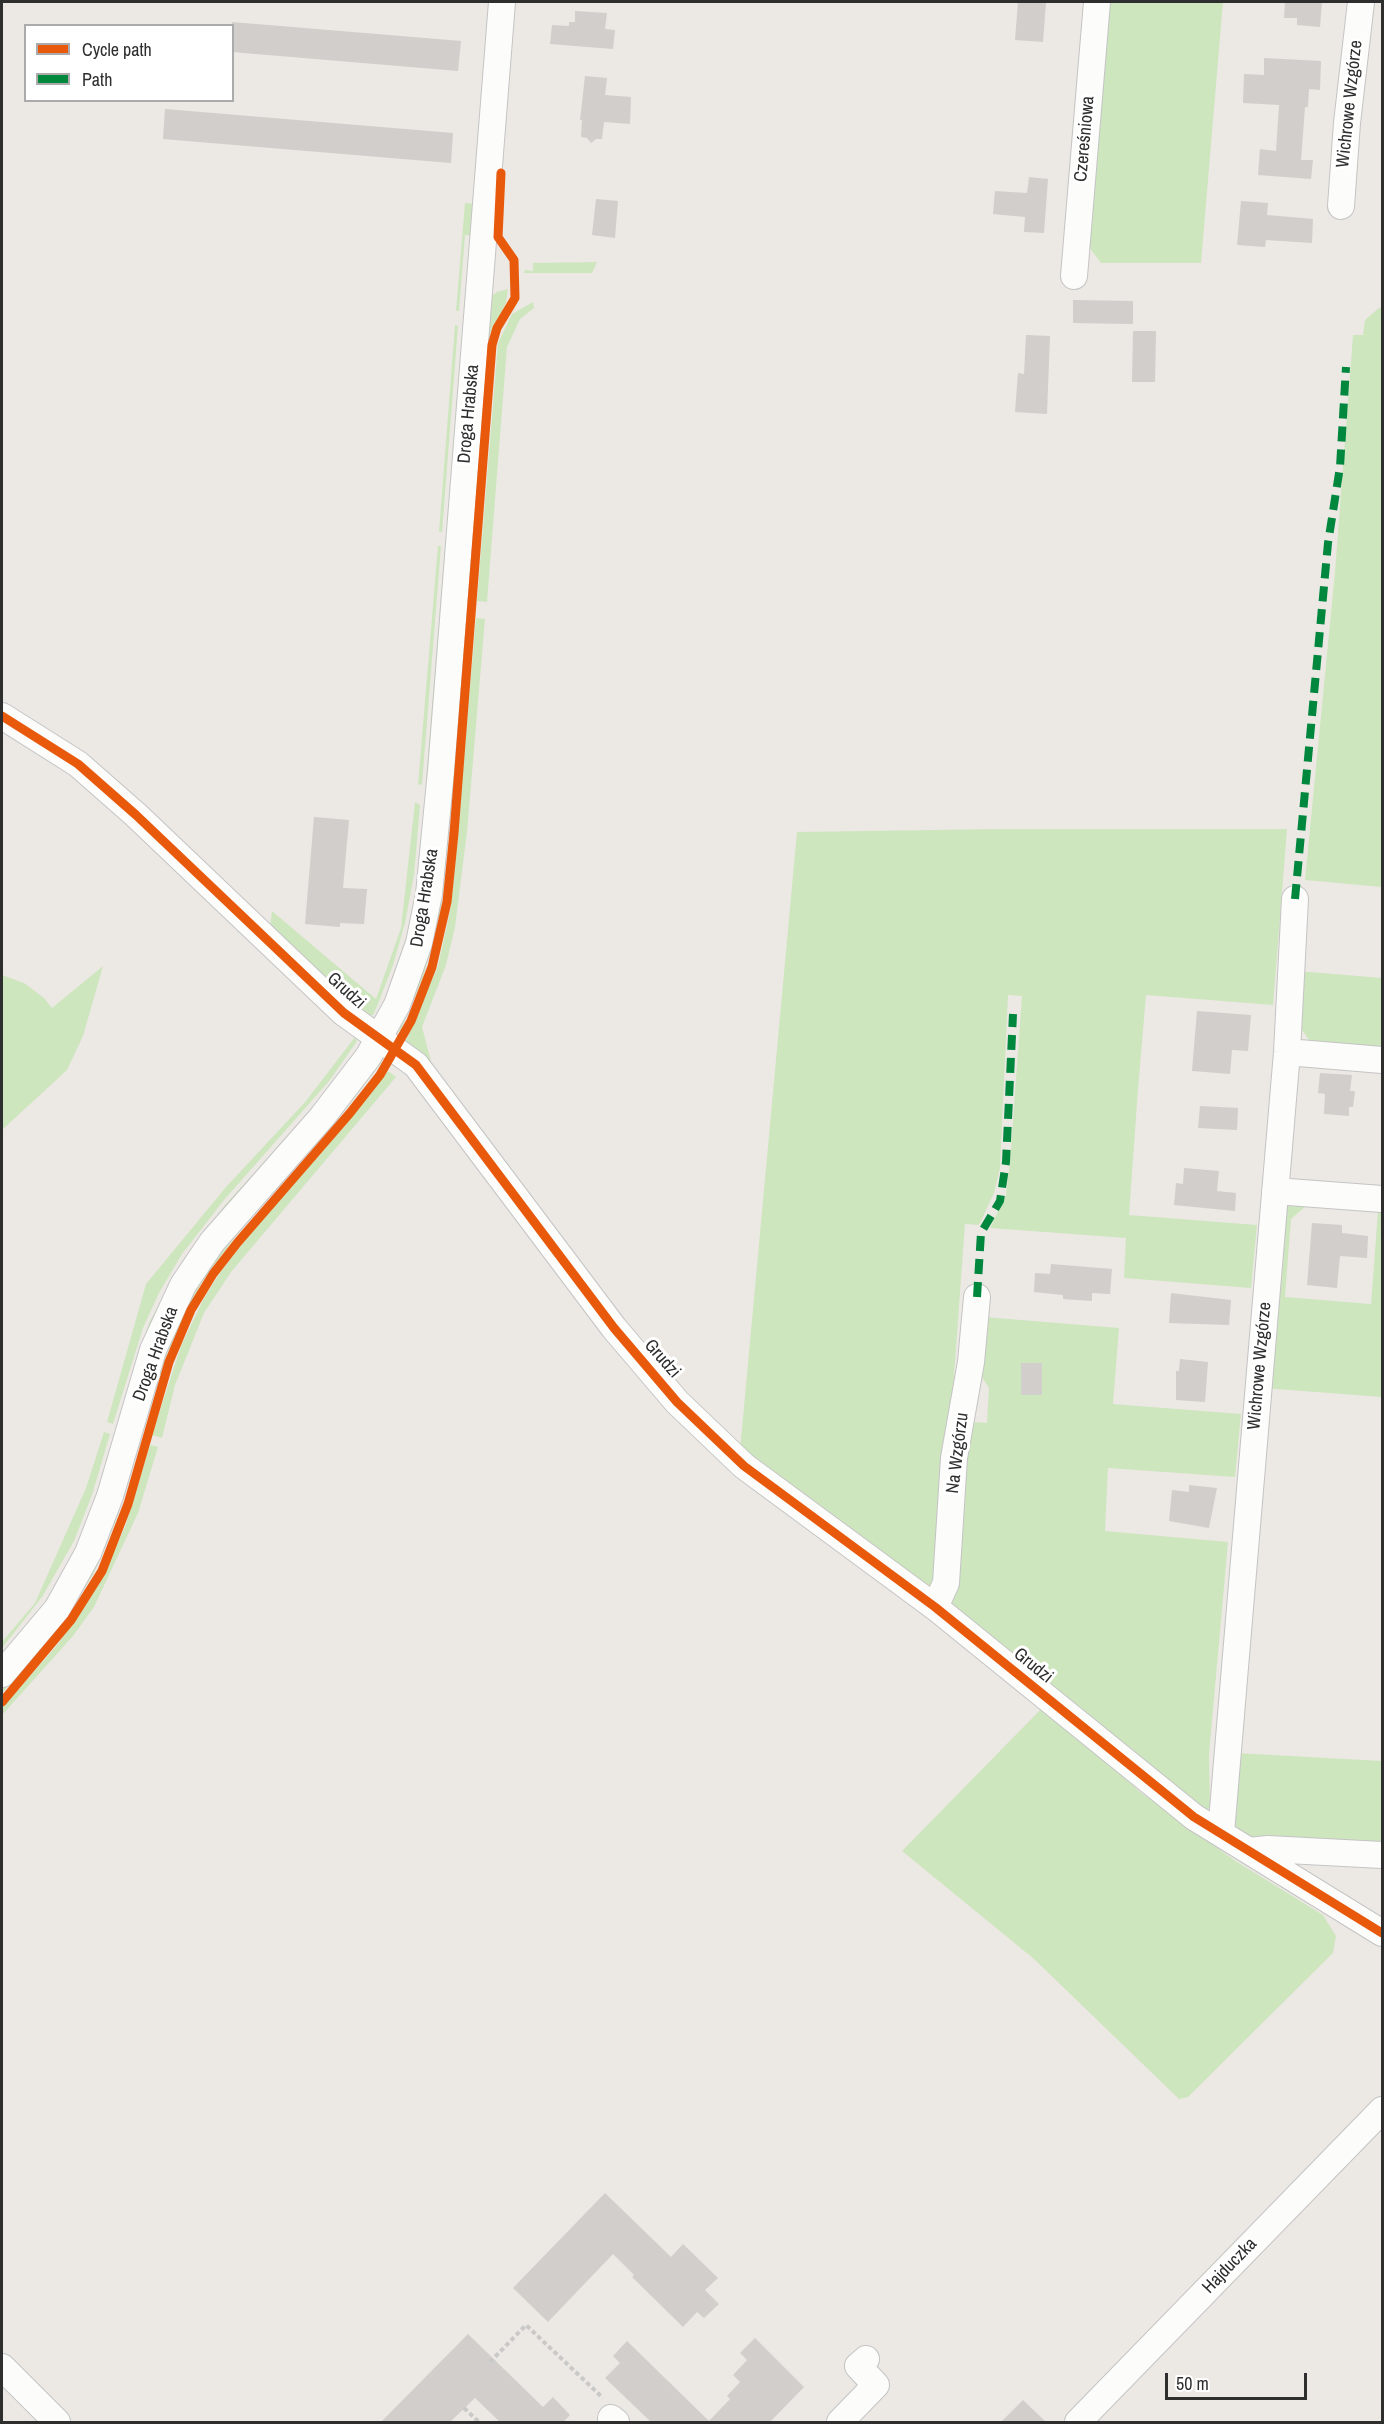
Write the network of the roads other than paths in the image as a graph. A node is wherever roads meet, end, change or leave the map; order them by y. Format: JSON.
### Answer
{"nodes":[{"id":1,"x":502,"y":2,"type":"edge"},
{"id":2,"x":1097,"y":2,"type":"edge"},
{"id":3,"x":1361,"y":2,"type":"edge"},
{"id":4,"x":1341,"y":206,"type":"dead end"},
{"id":5,"x":1074,"y":276,"type":"dead end"},
{"id":6,"x":2,"y":716,"type":"edge"},
{"id":7,"x":1295,"y":899,"type":"dead end"},
{"id":8,"x":379,"y":1039,"type":"junction"},
{"id":9,"x":1287,"y":1052,"type":"junction"},
{"id":10,"x":1383,"y":1060,"type":"edge"},
{"id":11,"x":1275,"y":1191,"type":"junction"},
{"id":12,"x":1383,"y":1199,"type":"edge"},
{"id":13,"x":977,"y":1297,"type":"dead end"},
{"id":14,"x":935,"y":1607,"type":"junction"},
{"id":15,"x":2,"y":1674,"type":"edge"},
{"id":16,"x":1221,"y":1833,"type":"junction"},
{"id":17,"x":1248,"y":1851,"type":"junction"},
{"id":18,"x":1383,"y":1855,"type":"edge"},
{"id":19,"x":1383,"y":1933,"type":"edge"},
{"id":20,"x":1383,"y":2110,"type":"edge"},
{"id":21,"x":866,"y":2359,"type":"dead end"},
{"id":22,"x":2,"y":2367,"type":"edge"},
{"id":23,"x":57,"y":2422,"type":"edge"},
{"id":24,"x":840,"y":2422,"type":"edge"},
{"id":25,"x":1078,"y":2422,"type":"edge"}],
"edges":[{"from":1,"to":8,"type":"street","name":"Droga Hrabska"},
{"from":2,"to":5,"type":"street","name":"Czereśniowa"},
{"from":3,"to":4,"type":"street","name":"Wichrowe Wzgórze"},
{"from":6,"to":8,"type":"street","name":"Grudzi"},
{"from":7,"to":9,"type":"street","name":"Wichrowe Wzgórze"},
{"from":8,"to":14,"type":"street","name":"Grudzi"},
{"from":8,"to":15,"type":"street","name":"Droga Hrabska"},
{"from":9,"to":10,"type":"street"},
{"from":9,"to":11,"type":"street","name":"Wichrowe Wzgórze"},
{"from":11,"to":12,"type":"street"},
{"from":11,"to":16,"type":"street","name":"Wichrowe Wzgórze"},
{"from":13,"to":14,"type":"street","name":"Na Wzgórzu"},
{"from":14,"to":16,"type":"street","name":"Grudzi"},
{"from":16,"to":17,"type":"street","name":"Grudzi"},
{"from":17,"to":18,"type":"street"},
{"from":17,"to":19,"type":"street","name":"Grudzi"},
{"from":20,"to":25,"type":"street","name":"Hajduczka"},
{"from":21,"to":24,"type":"street"},
{"from":22,"to":23,"type":"street"}]}
